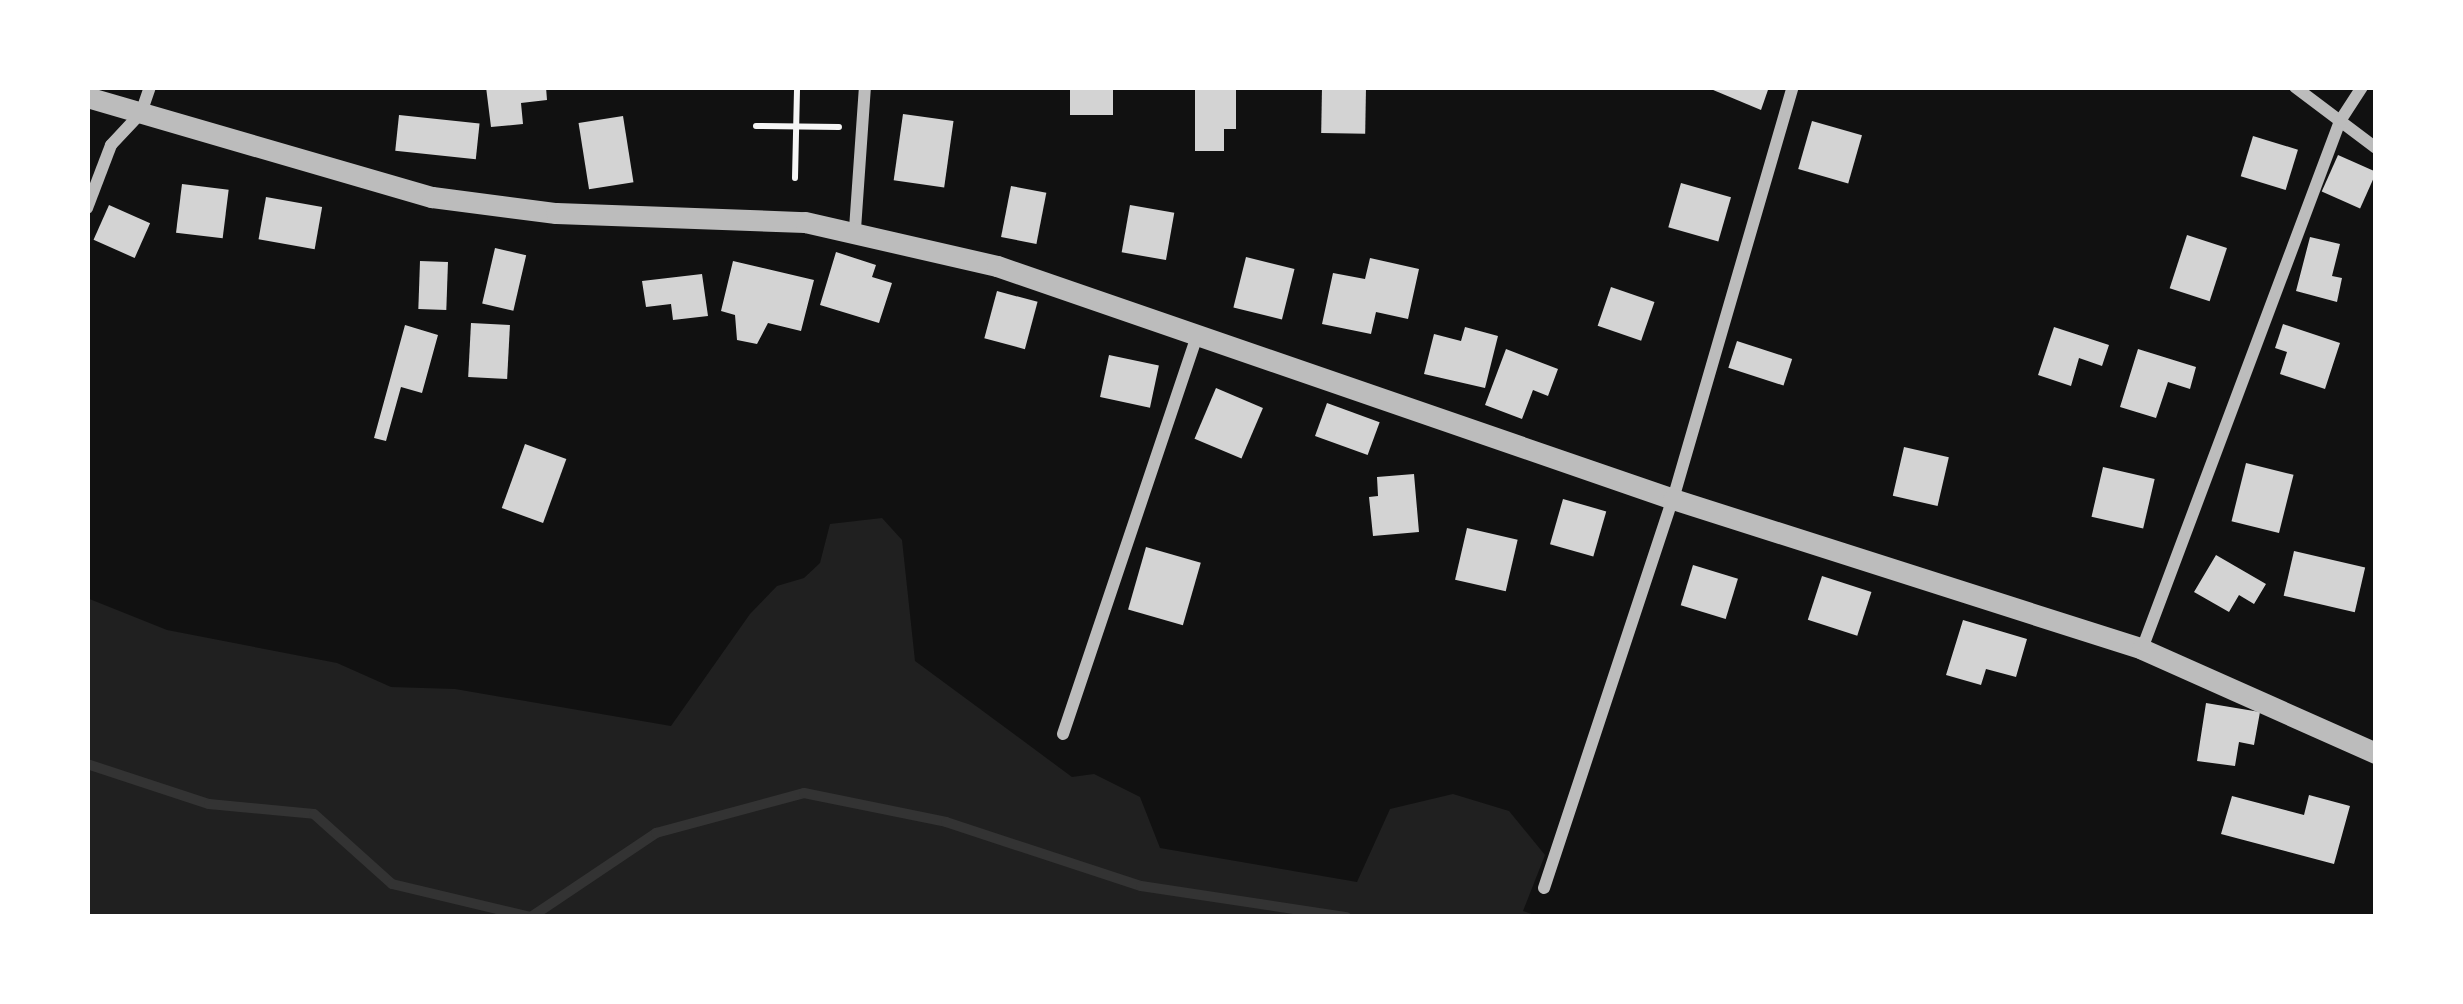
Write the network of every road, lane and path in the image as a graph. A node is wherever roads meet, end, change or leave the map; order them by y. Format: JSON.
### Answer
{"nodes":[{"id":1,"x":150,"y":87,"type":"edge"},
{"id":2,"x":796,"y":87,"type":"edge"},
{"id":3,"x":865,"y":87,"type":"edge"},
{"id":4,"x":1793,"y":87,"type":"edge"},
{"id":5,"x":2295,"y":87,"type":"edge"},
{"id":6,"x":2362,"y":87,"type":"edge"},
{"id":7,"x":87,"y":98,"type":"edge"},
{"id":8,"x":141,"y":113,"type":"junction"},
{"id":9,"x":2340,"y":121,"type":"junction"},
{"id":10,"x":756,"y":126,"type":"dead end"},
{"id":11,"x":797,"y":127,"type":"junction"},
{"id":12,"x":839,"y":127,"type":"dead end"},
{"id":13,"x":2376,"y":148,"type":"edge"},
{"id":14,"x":795,"y":178,"type":"dead end"},
{"id":15,"x":87,"y":208,"type":"edge"},
{"id":16,"x":855,"y":229,"type":"junction"},
{"id":17,"x":1197,"y":335,"type":"junction"},
{"id":18,"x":1673,"y":500,"type":"junction"},
{"id":19,"x":2142,"y":649,"type":"junction"},
{"id":20,"x":1064,"y":734,"type":"dead end"},
{"id":21,"x":2376,"y":753,"type":"edge"},
{"id":22,"x":1544,"y":888,"type":"dead end"}],
"edges":[{"from":1,"to":8,"type":"street"},
{"from":2,"to":11,"type":"path"},
{"from":3,"to":16,"type":"street"},
{"from":4,"to":18,"type":"street"},
{"from":5,"to":9,"type":"street"},
{"from":6,"to":9,"type":"street"},
{"from":7,"to":8,"type":"street"},
{"from":8,"to":15,"type":"street"},
{"from":8,"to":16,"type":"street"},
{"from":9,"to":13,"type":"street"},
{"from":9,"to":19,"type":"street"},
{"from":10,"to":11,"type":"path"},
{"from":11,"to":12,"type":"path"},
{"from":11,"to":14,"type":"path"},
{"from":16,"to":17,"type":"street"},
{"from":17,"to":18,"type":"street"},
{"from":17,"to":20,"type":"street"},
{"from":18,"to":19,"type":"street"},
{"from":18,"to":22,"type":"street"},
{"from":19,"to":21,"type":"street"}]}
